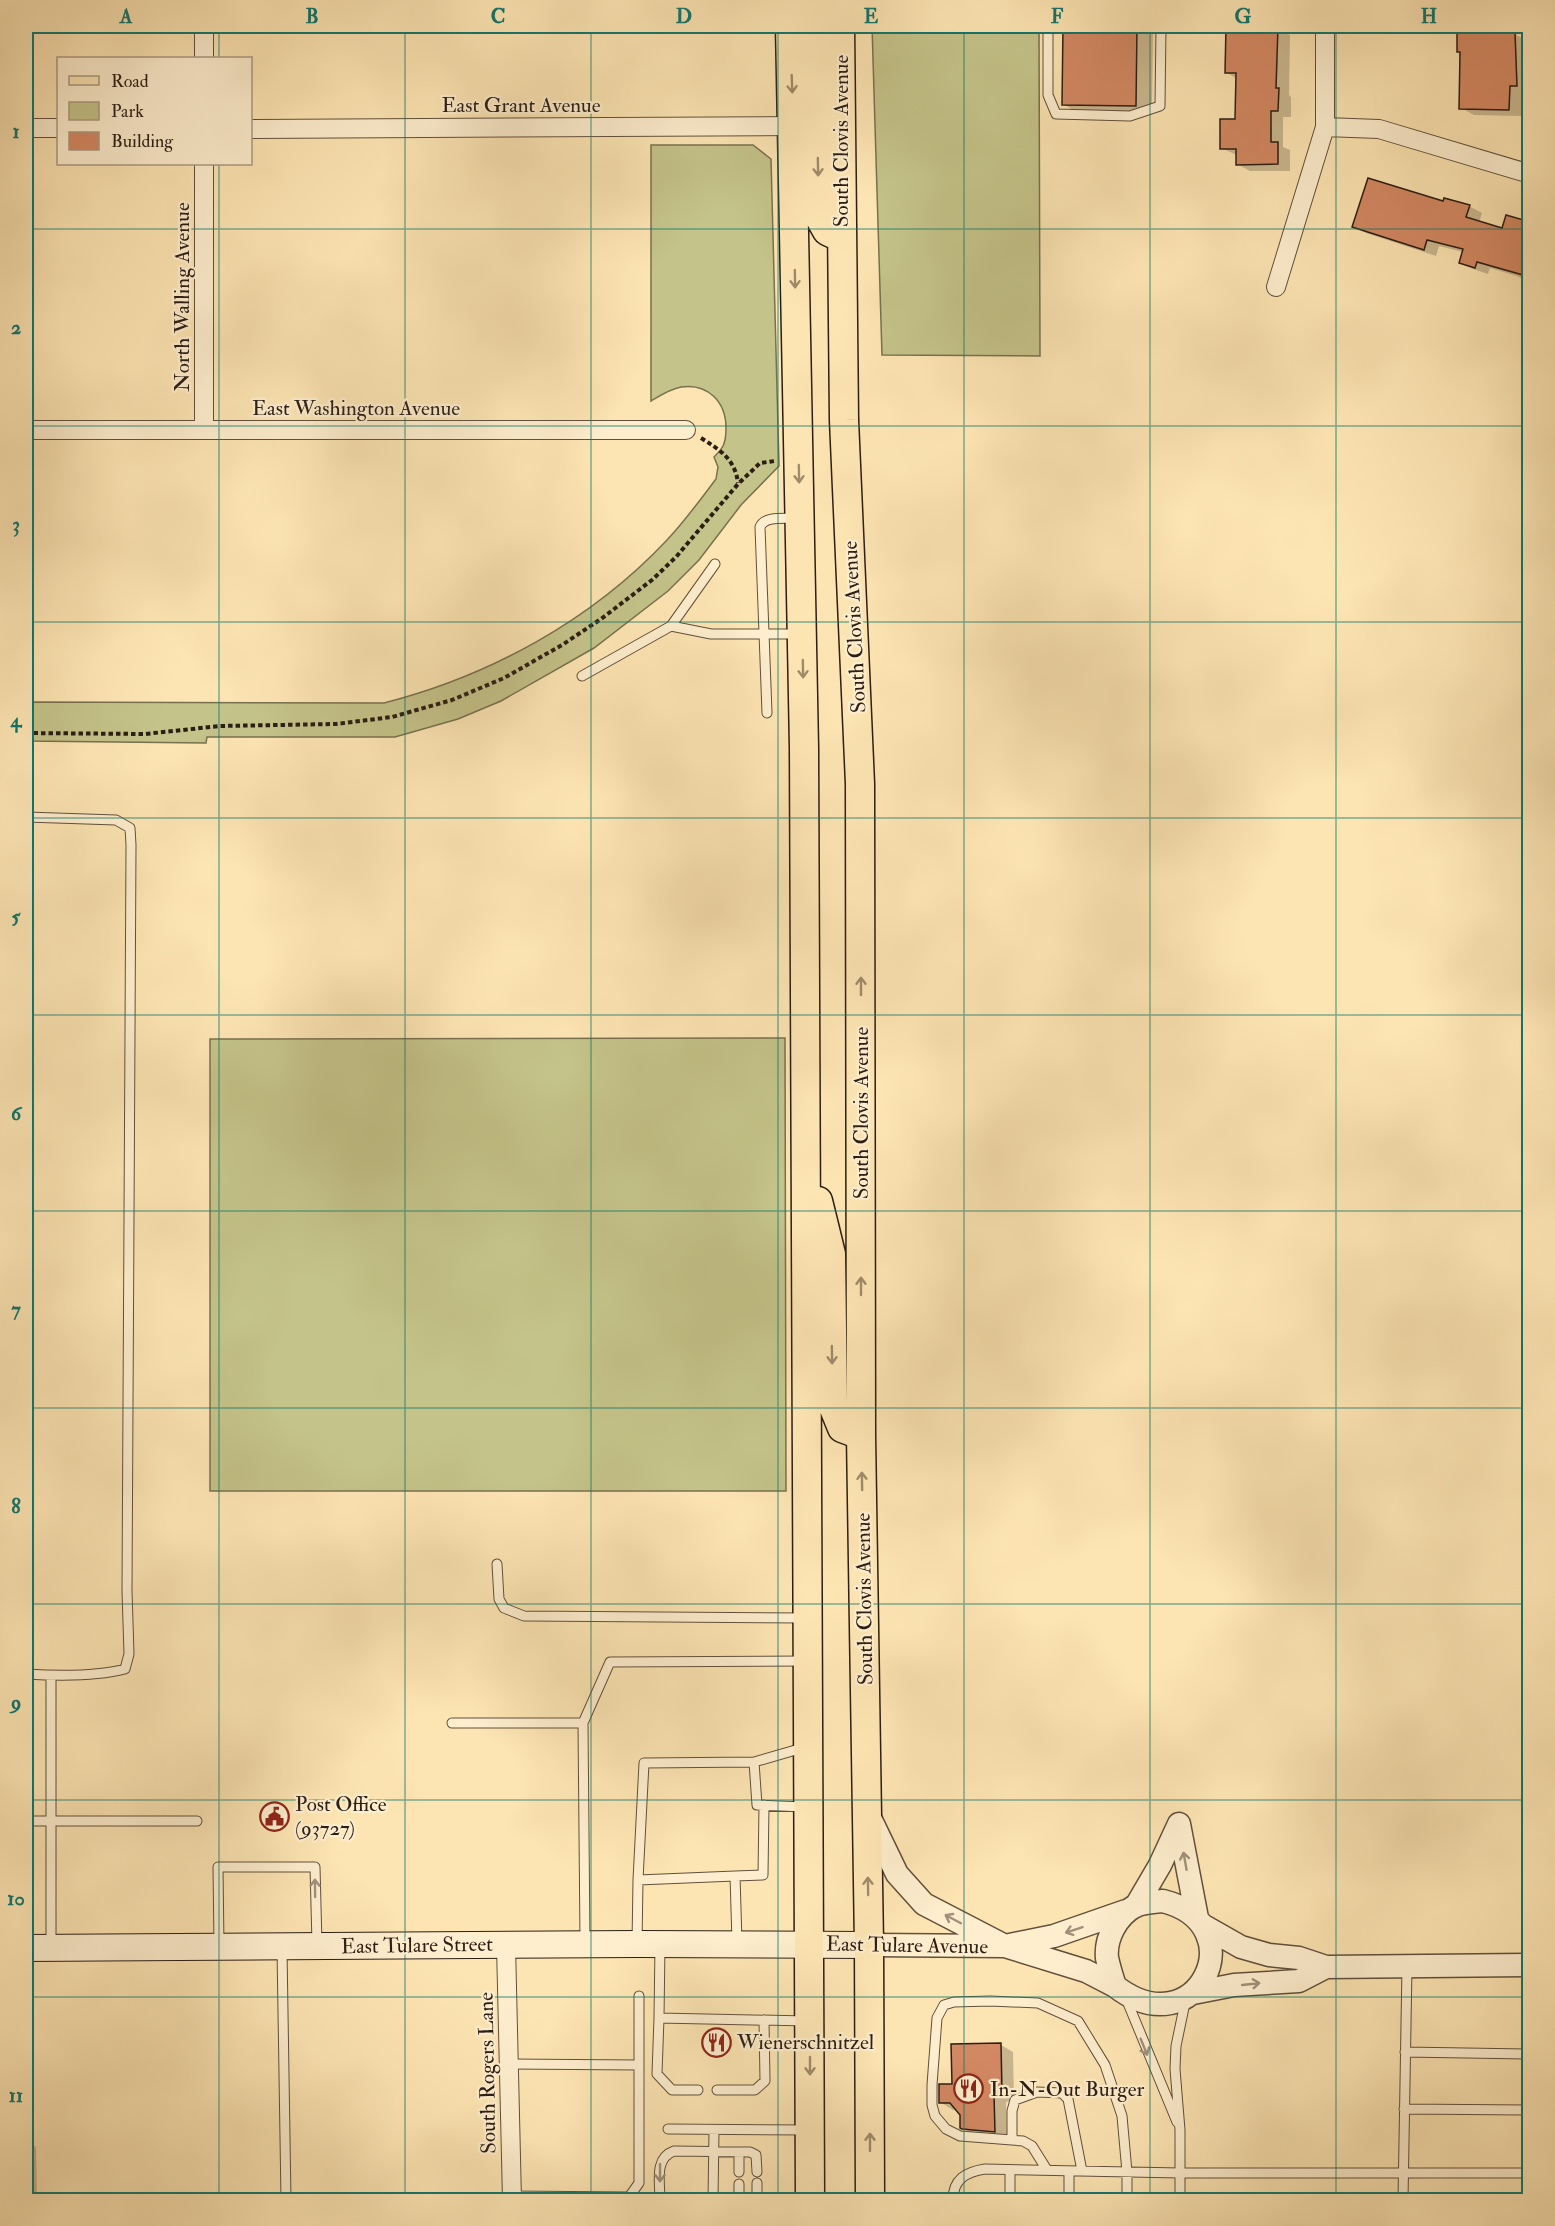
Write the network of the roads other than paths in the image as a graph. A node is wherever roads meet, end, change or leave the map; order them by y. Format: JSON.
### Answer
{"nodes":[{"id":1,"x":204,"y":26,"type":"edge"},
{"id":2,"x":790,"y":26,"type":"edge"},
{"id":3,"x":811,"y":26,"type":"edge"},
{"id":4,"x":826,"y":26,"type":"edge"},
{"id":5,"x":840,"y":26,"type":"edge"},
{"id":6,"x":1048,"y":26,"type":"edge"},
{"id":7,"x":1161,"y":26,"type":"edge"},
{"id":8,"x":1325,"y":26,"type":"edge"},
{"id":9,"x":204,"y":57,"type":"edge"},
{"id":10,"x":840,"y":71,"type":"junction"},
{"id":11,"x":793,"y":126,"type":"junction"},
{"id":12,"x":1325,"y":127,"type":"junction"},
{"id":13,"x":26,"y":128,"type":"edge"},
{"id":14,"x":57,"y":128,"type":"edge"},
{"id":15,"x":252,"y":129,"type":"edge"},
{"id":16,"x":204,"y":165,"type":"edge"},
{"id":17,"x":1530,"y":174,"type":"edge"},
{"id":18,"x":842,"y":238,"type":"junction"},
{"id":19,"x":1276,"y":287,"type":"dead end"},
{"id":20,"x":26,"y":430,"type":"edge"},
{"id":21,"x":204,"y":430,"type":"junction"},
{"id":22,"x":686,"y":430,"type":"road end"},
{"id":23,"x":800,"y":518,"type":"junction"},
{"id":24,"x":715,"y":564,"type":"dead end"},
{"id":25,"x":671,"y":626,"type":"junction"},
{"id":26,"x":763,"y":634,"type":"junction"},
{"id":27,"x":802,"y":634,"type":"junction"},
{"id":28,"x":582,"y":676,"type":"dead end"},
{"id":29,"x":767,"y":713,"type":"dead end"},
{"id":30,"x":26,"y":817,"type":"edge"},
{"id":31,"x":807,"y":1153,"type":"junction"},
{"id":32,"x":861,"y":1435,"type":"junction"},
{"id":33,"x":497,"y":1564,"type":"dead end"},
{"id":34,"x":808,"y":1618,"type":"junction"},
{"id":35,"x":808,"y":1661,"type":"junction"},
{"id":36,"x":26,"y":1674,"type":"edge"},
{"id":37,"x":51,"y":1676,"type":"junction"},
{"id":38,"x":452,"y":1722,"type":"dead end"},
{"id":39,"x":583,"y":1723,"type":"junction"},
{"id":40,"x":808,"y":1746,"type":"junction"},
{"id":41,"x":754,"y":1762,"type":"junction"},
{"id":42,"x":764,"y":1805,"type":"junction"},
{"id":43,"x":808,"y":1807,"type":"junction"},
{"id":44,"x":867,"y":1813,"type":"junction"},
{"id":45,"x":26,"y":1821,"type":"edge"},
{"id":46,"x":52,"y":1821,"type":"junction"},
{"id":47,"x":197,"y":1821,"type":"dead end"},
{"id":48,"x":735,"y":1876,"type":"junction"},
{"id":49,"x":638,"y":1880,"type":"junction"},
{"id":50,"x":1133,"y":1908,"type":"junction"},
{"id":51,"x":1200,"y":1922,"type":"junction"},
{"id":52,"x":506,"y":1944,"type":"junction"},
{"id":53,"x":585,"y":1944,"type":"junction"},
{"id":54,"x":649,"y":1944,"type":"junction"},
{"id":55,"x":737,"y":1944,"type":"junction"},
{"id":56,"x":809,"y":1944,"type":"junction"},
{"id":57,"x":869,"y":1944,"type":"junction"},
{"id":58,"x":219,"y":1946,"type":"junction"},
{"id":59,"x":282,"y":1946,"type":"junction"},
{"id":60,"x":317,"y":1946,"type":"junction"},
{"id":61,"x":1005,"y":1946,"type":"junction"},
{"id":62,"x":51,"y":1947,"type":"junction"},
{"id":63,"x":26,"y":1948,"type":"edge"},
{"id":64,"x":1530,"y":1965,"type":"edge"},
{"id":65,"x":1407,"y":1966,"type":"junction"},
{"id":66,"x":1326,"y":1967,"type":"junction"},
{"id":67,"x":1119,"y":1989,"type":"junction"},
{"id":68,"x":639,"y":1996,"type":"dead end"},
{"id":69,"x":1189,"y":1996,"type":"junction"},
{"id":70,"x":659,"y":2018,"type":"junction"},
{"id":71,"x":764,"y":2020,"type":"junction"},
{"id":72,"x":809,"y":2021,"type":"junction"},
{"id":73,"x":1405,"y":2052,"type":"junction"},
{"id":74,"x":1530,"y":2054,"type":"edge"},
{"id":75,"x":509,"y":2064,"type":"junction"},
{"id":76,"x":639,"y":2065,"type":"junction"},
{"id":77,"x":698,"y":2090,"type":"dead end"},
{"id":78,"x":717,"y":2090,"type":"dead end"},
{"id":79,"x":1404,"y":2109,"type":"junction"},
{"id":80,"x":1530,"y":2110,"type":"edge"},
{"id":81,"x":668,"y":2129,"type":"dead end"},
{"id":82,"x":714,"y":2130,"type":"junction"},
{"id":83,"x":810,"y":2130,"type":"junction"},
{"id":84,"x":1180,"y":2130,"type":"junction"},
{"id":85,"x":1012,"y":2139,"type":"junction"},
{"id":86,"x":714,"y":2151,"type":"junction"},
{"id":87,"x":739,"y":2152,"type":"junction"},
{"id":88,"x":1010,"y":2170,"type":"junction"},
{"id":89,"x":1047,"y":2170,"type":"junction"},
{"id":90,"x":1069,"y":2170,"type":"junction"},
{"id":91,"x":1082,"y":2171,"type":"junction"},
{"id":92,"x":739,"y":2172,"type":"dead end"},
{"id":93,"x":758,"y":2172,"type":"dead end"},
{"id":94,"x":1127,"y":2172,"type":"junction"},
{"id":95,"x":1180,"y":2173,"type":"junction"},
{"id":96,"x":1403,"y":2173,"type":"junction"},
{"id":97,"x":1530,"y":2173,"type":"edge"},
{"id":98,"x":758,"y":2183,"type":"dead end"},
{"id":99,"x":739,"y":2184,"type":"dead end"},
{"id":100,"x":512,"y":2198,"type":"edge"},
{"id":101,"x":286,"y":2200,"type":"edge"},
{"id":102,"x":660,"y":2200,"type":"edge"},
{"id":103,"x":713,"y":2200,"type":"edge"},
{"id":104,"x":739,"y":2200,"type":"edge"},
{"id":105,"x":758,"y":2200,"type":"edge"},
{"id":106,"x":810,"y":2200,"type":"edge"},
{"id":107,"x":870,"y":2200,"type":"edge"},
{"id":108,"x":952,"y":2200,"type":"edge"},
{"id":109,"x":1010,"y":2200,"type":"edge"},
{"id":110,"x":1069,"y":2200,"type":"edge"},
{"id":111,"x":1126,"y":2200,"type":"edge"},
{"id":112,"x":1180,"y":2200,"type":"edge"},
{"id":113,"x":1403,"y":2200,"type":"edge"}],
"edges":[{"from":1,"to":9,"type":"street"},
{"from":2,"to":11,"type":"main road","one_way":true},
{"from":3,"to":18,"type":"main road","one_way":true},
{"from":4,"to":10,"type":"main road"},
{"from":5,"to":10,"type":"main road","name":"South Clovis Avenue"},
{"from":6,"to":7,"type":"lane"},
{"from":8,"to":12,"type":"street"},
{"from":10,"to":18,"type":"main road","name":"South Clovis Avenue"},
{"from":11,"to":15,"type":"street","name":"East Grant Avenue"},
{"from":11,"to":23,"type":"main road","one_way":true},
{"from":12,"to":17,"type":"street"},
{"from":12,"to":19,"type":"street"},
{"from":13,"to":14,"type":"street"},
{"from":16,"to":21,"type":"street","name":"North Walling Avenue"},
{"from":32,"to":18,"type":"main road","name":"South Clovis Avenue","one_way":true},
{"from":20,"to":21,"type":"street","name":"East Washington Avenue"},
{"from":21,"to":22,"type":"street","name":"East Washington Avenue"},
{"from":23,"to":26,"type":"lane"},
{"from":23,"to":27,"type":"main road"},
{"from":24,"to":25,"type":"lane"},
{"from":25,"to":26,"type":"lane"},
{"from":25,"to":28,"type":"lane"},
{"from":26,"to":27,"type":"lane"},
{"from":26,"to":29,"type":"lane"},
{"from":27,"to":31,"type":"main road","one_way":true},
{"from":30,"to":37,"type":"lane"},
{"from":31,"to":32,"type":"main road","one_way":true},
{"from":31,"to":34,"type":"main road"},
{"from":44,"to":32,"type":"main road","name":"South Clovis Avenue","one_way":true},
{"from":33,"to":34,"type":"lane"},
{"from":34,"to":35,"type":"main road"},
{"from":35,"to":39,"type":"lane"},
{"from":35,"to":40,"type":"main road"},
{"from":36,"to":37,"type":"lane"},
{"from":37,"to":46,"type":"lane"},
{"from":38,"to":39,"type":"lane"},
{"from":39,"to":53,"type":"lane"},
{"from":40,"to":41,"type":"lane"},
{"from":40,"to":43,"type":"main road"},
{"from":41,"to":42,"type":"lane"},
{"from":41,"to":49,"type":"lane"},
{"from":42,"to":43,"type":"lane"},
{"from":42,"to":48,"type":"lane"},
{"from":43,"to":56,"type":"main road"},
{"from":57,"to":44,"type":"main road","name":"South Clovis Avenue","one_way":true},
{"from":61,"to":44,"type":"street","one_way":true},
{"from":45,"to":46,"type":"lane"},
{"from":46,"to":47,"type":"lane"},
{"from":46,"to":62,"type":"lane"},
{"from":48,"to":49,"type":"lane"},
{"from":48,"to":55,"type":"lane"},
{"from":49,"to":54,"type":"lane"},
{"from":50,"to":51,"type":"street","name":"East Tulare Avenue"},
{"from":51,"to":50,"type":"street","one_way":true},
{"from":50,"to":61,"type":"street","name":"East Tulare Avenue","one_way":true},
{"from":50,"to":67,"type":"street"},
{"from":51,"to":66,"type":"street","name":"East Tulare Avenue"},
{"from":51,"to":69,"type":"street"},
{"from":52,"to":53,"type":"main road","name":"East Tulare Street"},
{"from":52,"to":60,"type":"main road","name":"East Tulare Street"},
{"from":52,"to":75,"type":"street","name":"South Rogers Lane"},
{"from":53,"to":54,"type":"main road","name":"East Tulare Street"},
{"from":54,"to":55,"type":"main road","name":"East Tulare Street"},
{"from":54,"to":70,"type":"lane"},
{"from":55,"to":56,"type":"main road","name":"East Tulare Street"},
{"from":56,"to":57,"type":"main road","name":"East Tulare Avenue"},
{"from":56,"to":72,"type":"main road"},
{"from":57,"to":61,"type":"street","name":"East Tulare Avenue"},
{"from":107,"to":57,"type":"main road","name":"South Clovis Avenue","one_way":true},
{"from":58,"to":59,"type":"main road","name":"East Tulare Street"},
{"from":60,"to":58,"type":"lane","one_way":true},
{"from":58,"to":62,"type":"main road","name":"East Tulare Street"},
{"from":59,"to":60,"type":"main road","name":"East Tulare Street"},
{"from":59,"to":101,"type":"lane"},
{"from":61,"to":67,"type":"street","name":"East Tulare Avenue"},
{"from":62,"to":63,"type":"main road","name":"East Tulare Street"},
{"from":64,"to":65,"type":"street","name":"East Tulare Avenue"},
{"from":65,"to":66,"type":"street","name":"East Tulare Avenue"},
{"from":65,"to":73,"type":"lane"},
{"from":69,"to":66,"type":"street","name":"East Tulare Avenue","one_way":true},
{"from":67,"to":69,"type":"street","name":"East Tulare Avenue"},
{"from":67,"to":84,"type":"lane","one_way":true},
{"from":68,"to":76,"type":"lane"},
{"from":69,"to":84,"type":"lane"},
{"from":70,"to":71,"type":"lane"},
{"from":70,"to":77,"type":"lane"},
{"from":71,"to":72,"type":"lane"},
{"from":71,"to":78,"type":"lane"},
{"from":72,"to":83,"type":"main road","one_way":true},
{"from":73,"to":74,"type":"lane"},
{"from":73,"to":79,"type":"lane"},
{"from":75,"to":76,"type":"lane"},
{"from":75,"to":100,"type":"street","name":"South Rogers Lane"},
{"from":76,"to":100,"type":"lane"},
{"from":79,"to":80,"type":"lane"},
{"from":79,"to":96,"type":"lane"},
{"from":81,"to":82,"type":"lane"},
{"from":82,"to":83,"type":"lane"},
{"from":82,"to":86,"type":"lane"},
{"from":83,"to":106,"type":"main road"},
{"from":84,"to":95,"type":"lane"},
{"from":85,"to":89,"type":"lane"},
{"from":85,"to":91,"type":"lane"},
{"from":85,"to":94,"type":"lane"},
{"from":86,"to":87,"type":"lane"},
{"from":86,"to":102,"type":"lane","one_way":true},
{"from":86,"to":103,"type":"lane"},
{"from":87,"to":92,"type":"lane"},
{"from":87,"to":93,"type":"lane"},
{"from":88,"to":89,"type":"lane"},
{"from":88,"to":108,"type":"lane"},
{"from":88,"to":109,"type":"lane"},
{"from":89,"to":90,"type":"lane"},
{"from":90,"to":91,"type":"lane"},
{"from":90,"to":110,"type":"lane"},
{"from":91,"to":94,"type":"lane"},
{"from":94,"to":95,"type":"lane"},
{"from":94,"to":111,"type":"lane"},
{"from":95,"to":96,"type":"lane"},
{"from":95,"to":112,"type":"lane"},
{"from":96,"to":97,"type":"lane"},
{"from":96,"to":113,"type":"lane"},
{"from":98,"to":105,"type":"lane"},
{"from":99,"to":104,"type":"lane"}]}
